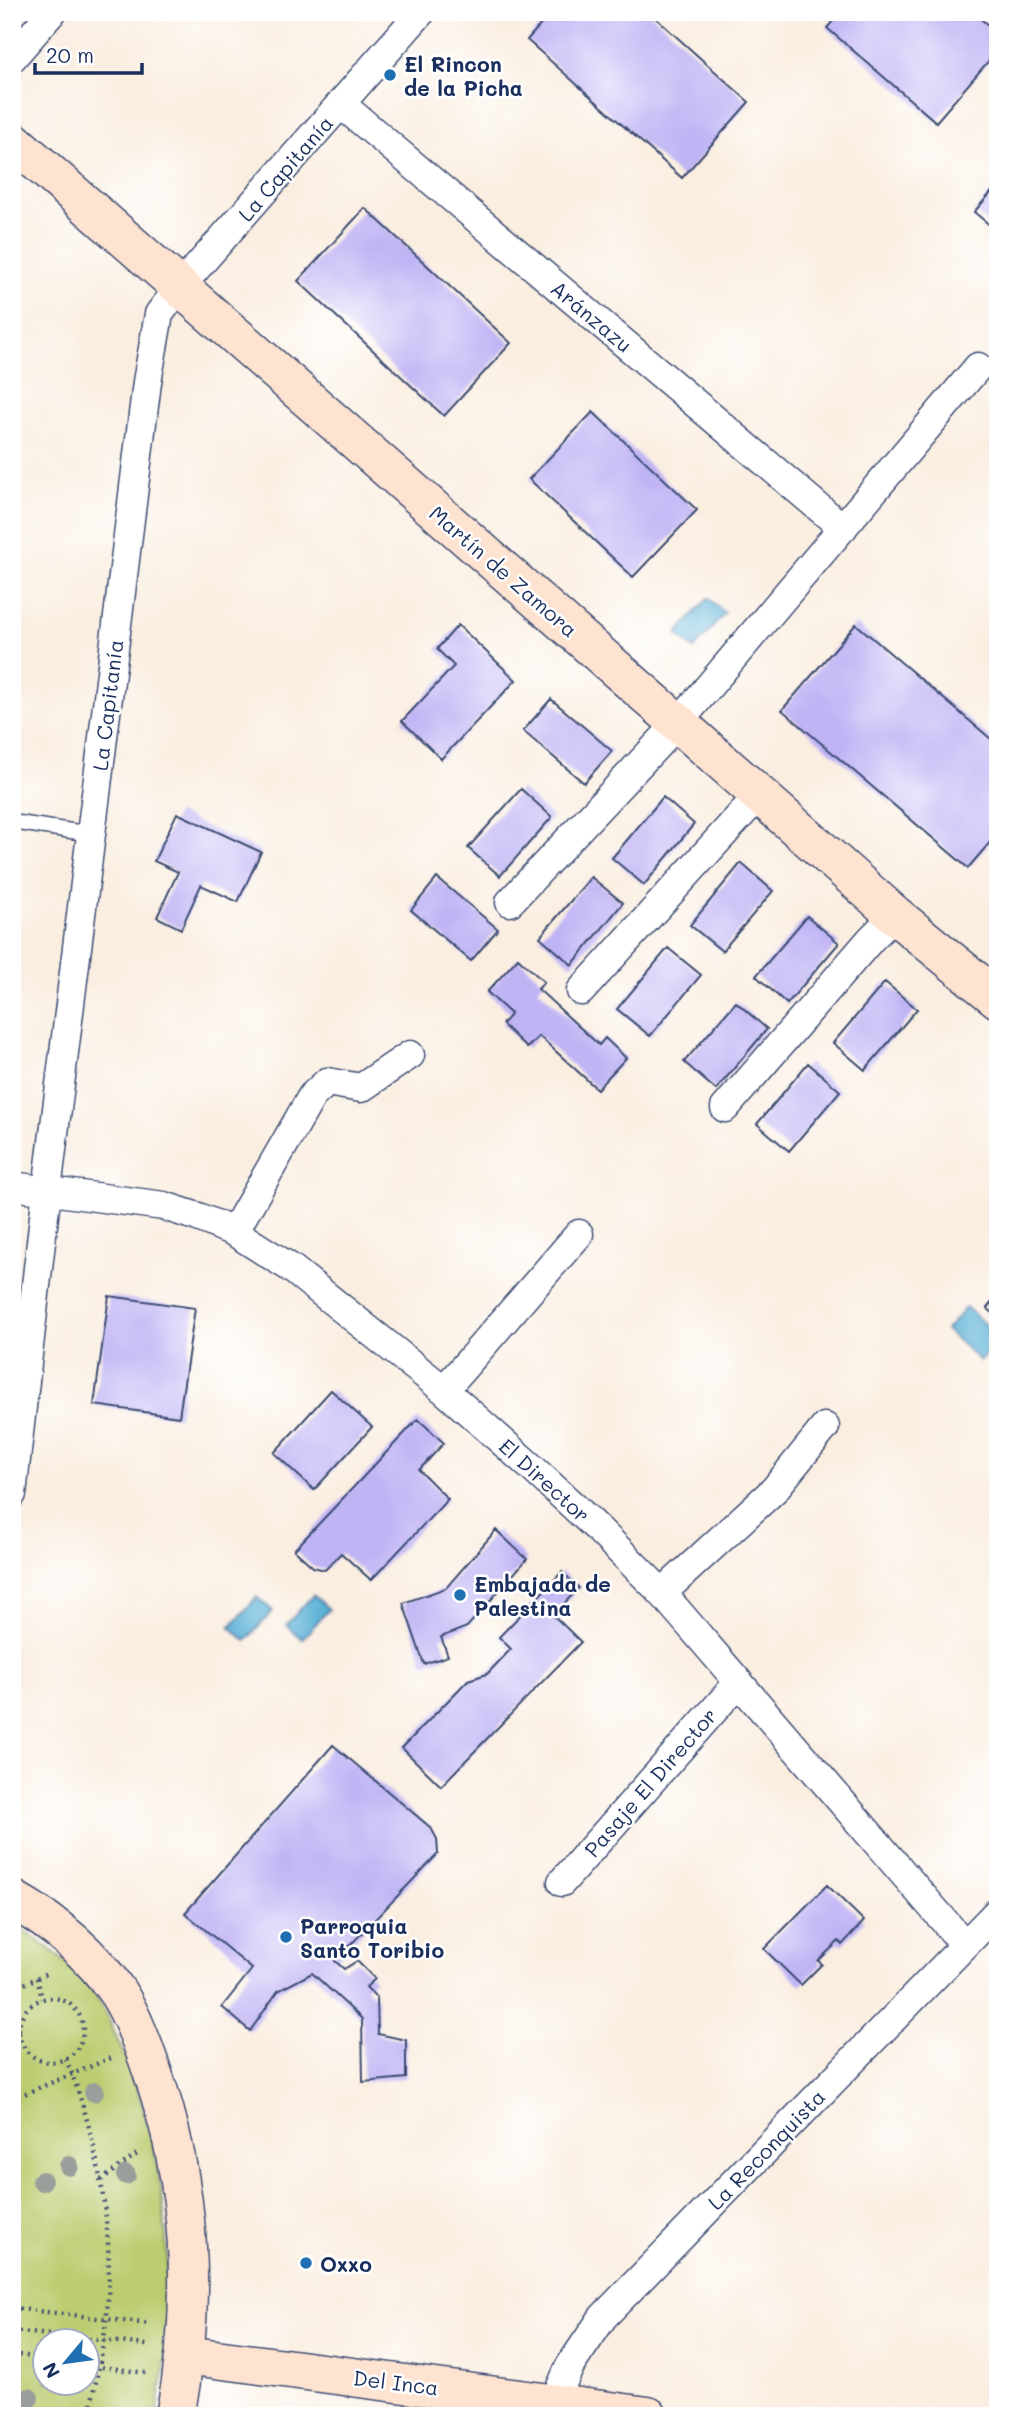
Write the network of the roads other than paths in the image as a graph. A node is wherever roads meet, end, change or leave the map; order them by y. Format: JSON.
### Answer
{"nodes":[{"id":1,"x":52,"y":12,"type":"edge"},
{"id":2,"x":421,"y":12,"type":"edge"},
{"id":3,"x":12,"y":58,"type":"edge"},
{"id":4,"x":341,"y":104,"type":"junction"},
{"id":5,"x":12,"y":141,"type":"edge"},
{"id":6,"x":179,"y":288,"type":"junction"},
{"id":7,"x":978,"y":367,"type":"dead end"},
{"id":8,"x":843,"y":528,"type":"junction"},
{"id":9,"x":678,"y":723,"type":"junction"},
{"id":10,"x":758,"y":796,"type":"junction"},
{"id":11,"x":12,"y":822,"type":"edge"},
{"id":12,"x":91,"y":834,"type":"junction"},
{"id":13,"x":510,"y":902,"type":"dead end"},
{"id":14,"x":895,"y":915,"type":"junction"},
{"id":15,"x":582,"y":991,"type":"dead end"},
{"id":16,"x":996,"y":993,"type":"edge"},
{"id":17,"x":410,"y":1055,"type":"dead end"},
{"id":18,"x":725,"y":1108,"type":"dead end"},
{"id":19,"x":12,"y":1186,"type":"edge"},
{"id":20,"x":47,"y":1190,"type":"junction"},
{"id":21,"x":234,"y":1233,"type":"junction"},
{"id":22,"x":579,"y":1234,"type":"dead end"},
{"id":23,"x":444,"y":1390,"type":"junction"},
{"id":24,"x":825,"y":1427,"type":"dead end"},
{"id":25,"x":12,"y":1494,"type":"edge"},
{"id":26,"x":662,"y":1593,"type":"junction"},
{"id":27,"x":738,"y":1682,"type":"junction"},
{"id":28,"x":562,"y":1882,"type":"dead end"},
{"id":29,"x":12,"y":1899,"type":"edge"},
{"id":30,"x":998,"y":1911,"type":"edge"},
{"id":31,"x":964,"y":1944,"type":"junction"},
{"id":32,"x":171,"y":2351,"type":"junction"},
{"id":33,"x":554,"y":2402,"type":"junction"},
{"id":34,"x":175,"y":2416,"type":"edge"},
{"id":35,"x":648,"y":2416,"type":"edge"}],
"edges":[{"from":1,"to":3,"type":"street"},
{"from":2,"to":4,"type":"street","name":"La Capitanía"},
{"from":4,"to":6,"type":"street","name":"La Capitanía"},
{"from":4,"to":8,"type":"street","name":"Aránzazu"},
{"from":5,"to":6,"type":"street","name":"Martín de Zamora"},
{"from":6,"to":9,"type":"street","name":"Martín de Zamora"},
{"from":6,"to":12,"type":"street","name":"La Capitanía"},
{"from":7,"to":8,"type":"street"},
{"from":8,"to":9,"type":"street"},
{"from":9,"to":10,"type":"street","name":"Martín de Zamora"},
{"from":9,"to":13,"type":"street"},
{"from":10,"to":14,"type":"street","name":"Martín de Zamora"},
{"from":10,"to":15,"type":"street"},
{"from":11,"to":12,"type":"lane"},
{"from":12,"to":20,"type":"street","name":"La Capitanía"},
{"from":14,"to":16,"type":"street","name":"Martín de Zamora"},
{"from":14,"to":18,"type":"street"},
{"from":17,"to":21,"type":"street"},
{"from":19,"to":20,"type":"street","name":"El Director"},
{"from":20,"to":21,"type":"street","name":"El Director"},
{"from":20,"to":25,"type":"street","name":"La Capitanía"},
{"from":21,"to":23,"type":"street","name":"El Director"},
{"from":22,"to":23,"type":"street"},
{"from":23,"to":26,"type":"street","name":"El Director"},
{"from":24,"to":26,"type":"street"},
{"from":26,"to":27,"type":"street","name":"El Director"},
{"from":27,"to":28,"type":"street","name":"Pasaje El Director"},
{"from":27,"to":31,"type":"street","name":"El Director"},
{"from":29,"to":32,"type":"street"},
{"from":30,"to":31,"type":"street","name":"La Reconquista"},
{"from":31,"to":33,"type":"street","name":"La Reconquista"},
{"from":32,"to":33,"type":"street","name":"Del Inca"},
{"from":32,"to":34,"type":"street"},
{"from":33,"to":35,"type":"street","name":"Del Inca"}]}
